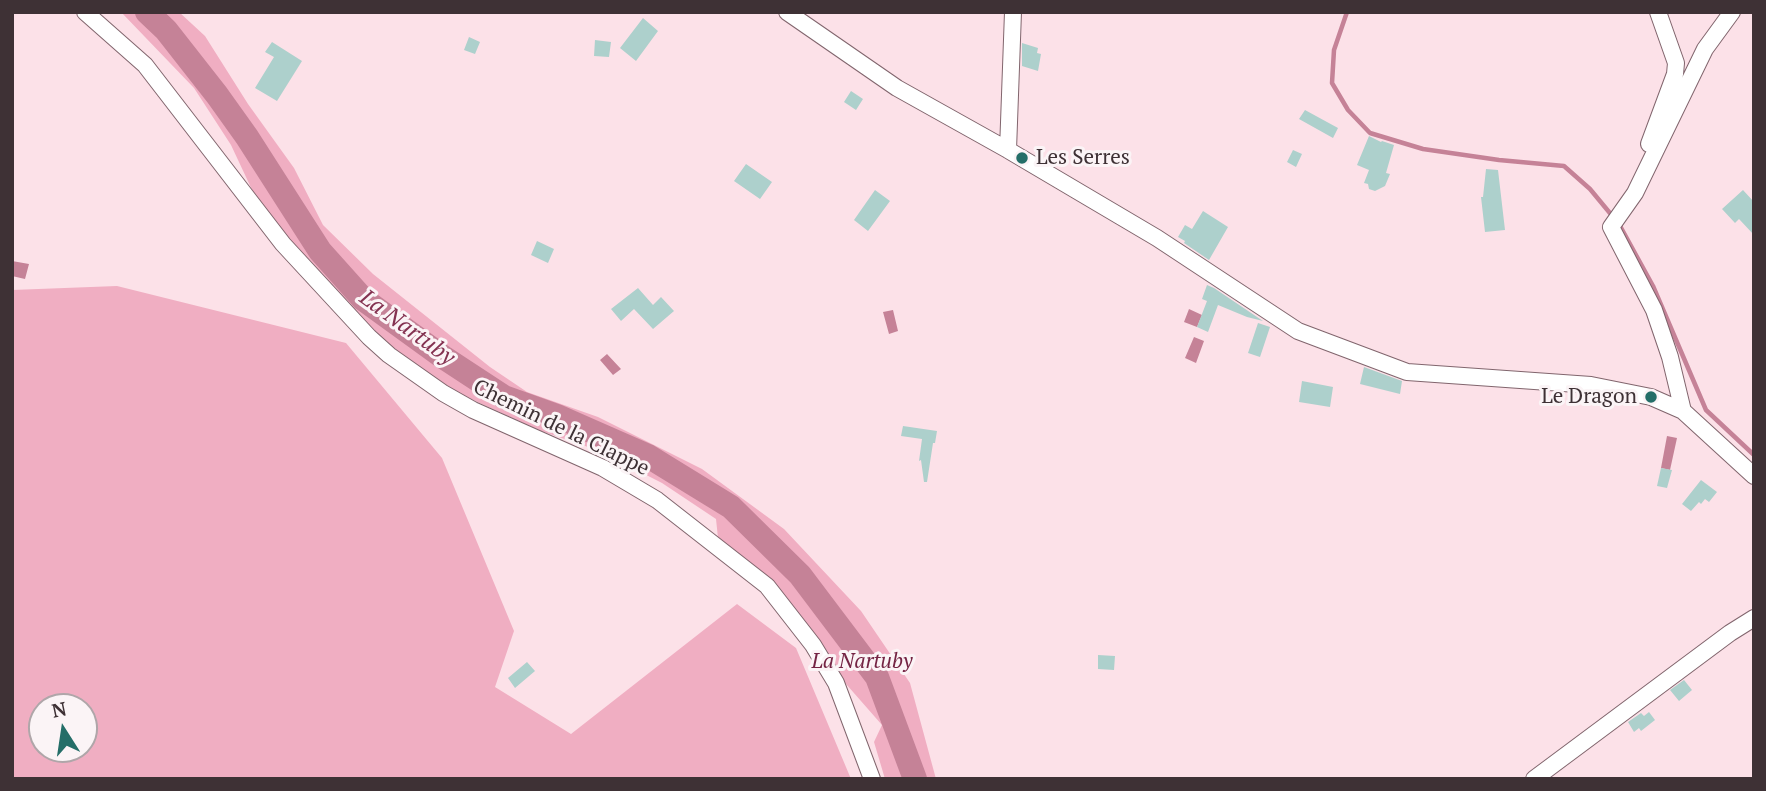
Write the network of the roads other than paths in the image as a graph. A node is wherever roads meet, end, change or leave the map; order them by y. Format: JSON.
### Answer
{"nodes":[{"id":1,"x":85,"y":12,"type":"edge"},
{"id":2,"x":787,"y":12,"type":"edge"},
{"id":3,"x":1013,"y":12,"type":"edge"},
{"id":4,"x":1658,"y":12,"type":"edge"},
{"id":5,"x":1733,"y":14,"type":"edge"},
{"id":6,"x":1008,"y":150,"type":"junction"},
{"id":7,"x":1624,"y":209,"type":"junction"},
{"id":8,"x":1684,"y":411,"type":"junction"},
{"id":9,"x":1754,"y":476,"type":"edge"},
{"id":10,"x":1754,"y":618,"type":"edge"},
{"id":11,"x":872,"y":779,"type":"edge"},
{"id":12,"x":1534,"y":779,"type":"edge"}],
"edges":[{"from":1,"to":11,"type":"street","name":"Chemin de la Clappe"},
{"from":2,"to":6,"type":"street"},
{"from":3,"to":6,"type":"street"},
{"from":4,"to":7,"type":"street"},
{"from":5,"to":7,"type":"street"},
{"from":6,"to":8,"type":"street"},
{"from":7,"to":8,"type":"street"},
{"from":8,"to":9,"type":"street"},
{"from":10,"to":12,"type":"street"}]}
